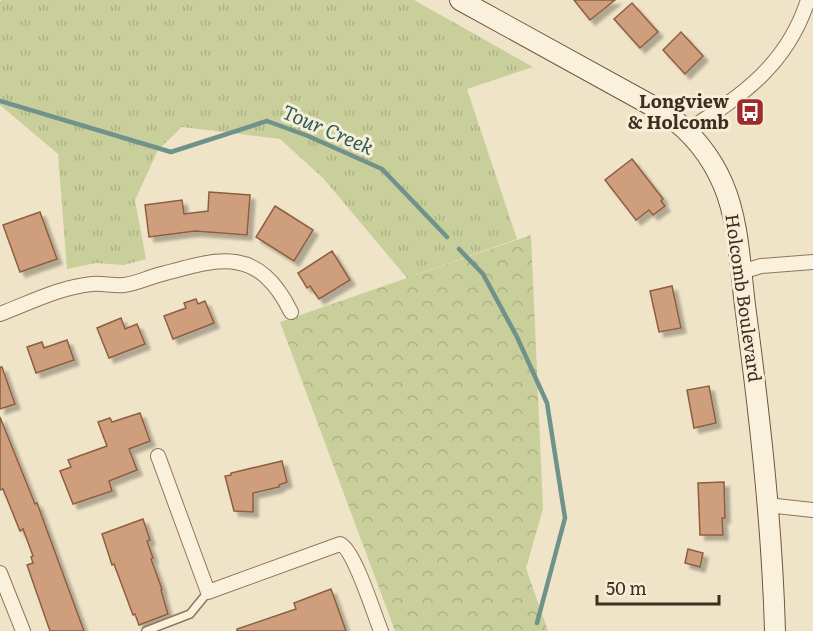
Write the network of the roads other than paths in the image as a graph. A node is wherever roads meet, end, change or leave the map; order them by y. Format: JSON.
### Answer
{"nodes":[{"id":1,"x":460,"y":0,"type":"edge"},
{"id":2,"x":808,"y":0,"type":"edge"},
{"id":3,"x":688,"y":130,"type":"junction"},
{"id":4,"x":813,"y":262,"type":"edge"},
{"id":5,"x":741,"y":272,"type":"junction"},
{"id":6,"x":291,"y":312,"type":"dead end"},
{"id":7,"x":0,"y":314,"type":"edge"},
{"id":8,"x":158,"y":456,"type":"dead end"},
{"id":9,"x":767,"y":505,"type":"junction"},
{"id":10,"x":813,"y":510,"type":"edge"},
{"id":11,"x":0,"y":573,"type":"edge"},
{"id":12,"x":208,"y":592,"type":"junction"},
{"id":13,"x":23,"y":631,"type":"edge"},
{"id":14,"x":146,"y":631,"type":"edge"},
{"id":15,"x":381,"y":631,"type":"edge"},
{"id":16,"x":775,"y":631,"type":"edge"}],
"edges":[{"from":1,"to":3,"type":"street","name":"Holcomb Boulevard"},
{"from":2,"to":3,"type":"street"},
{"from":3,"to":5,"type":"street","name":"Holcomb Boulevard"},
{"from":4,"to":5,"type":"street"},
{"from":5,"to":9,"type":"street","name":"Holcomb Boulevard"},
{"from":6,"to":7,"type":"street"},
{"from":8,"to":12,"type":"street"},
{"from":9,"to":10,"type":"street"},
{"from":9,"to":16,"type":"street","name":"Holcomb Boulevard"},
{"from":11,"to":13,"type":"street"},
{"from":12,"to":14,"type":"lane"},
{"from":12,"to":15,"type":"street"}]}
